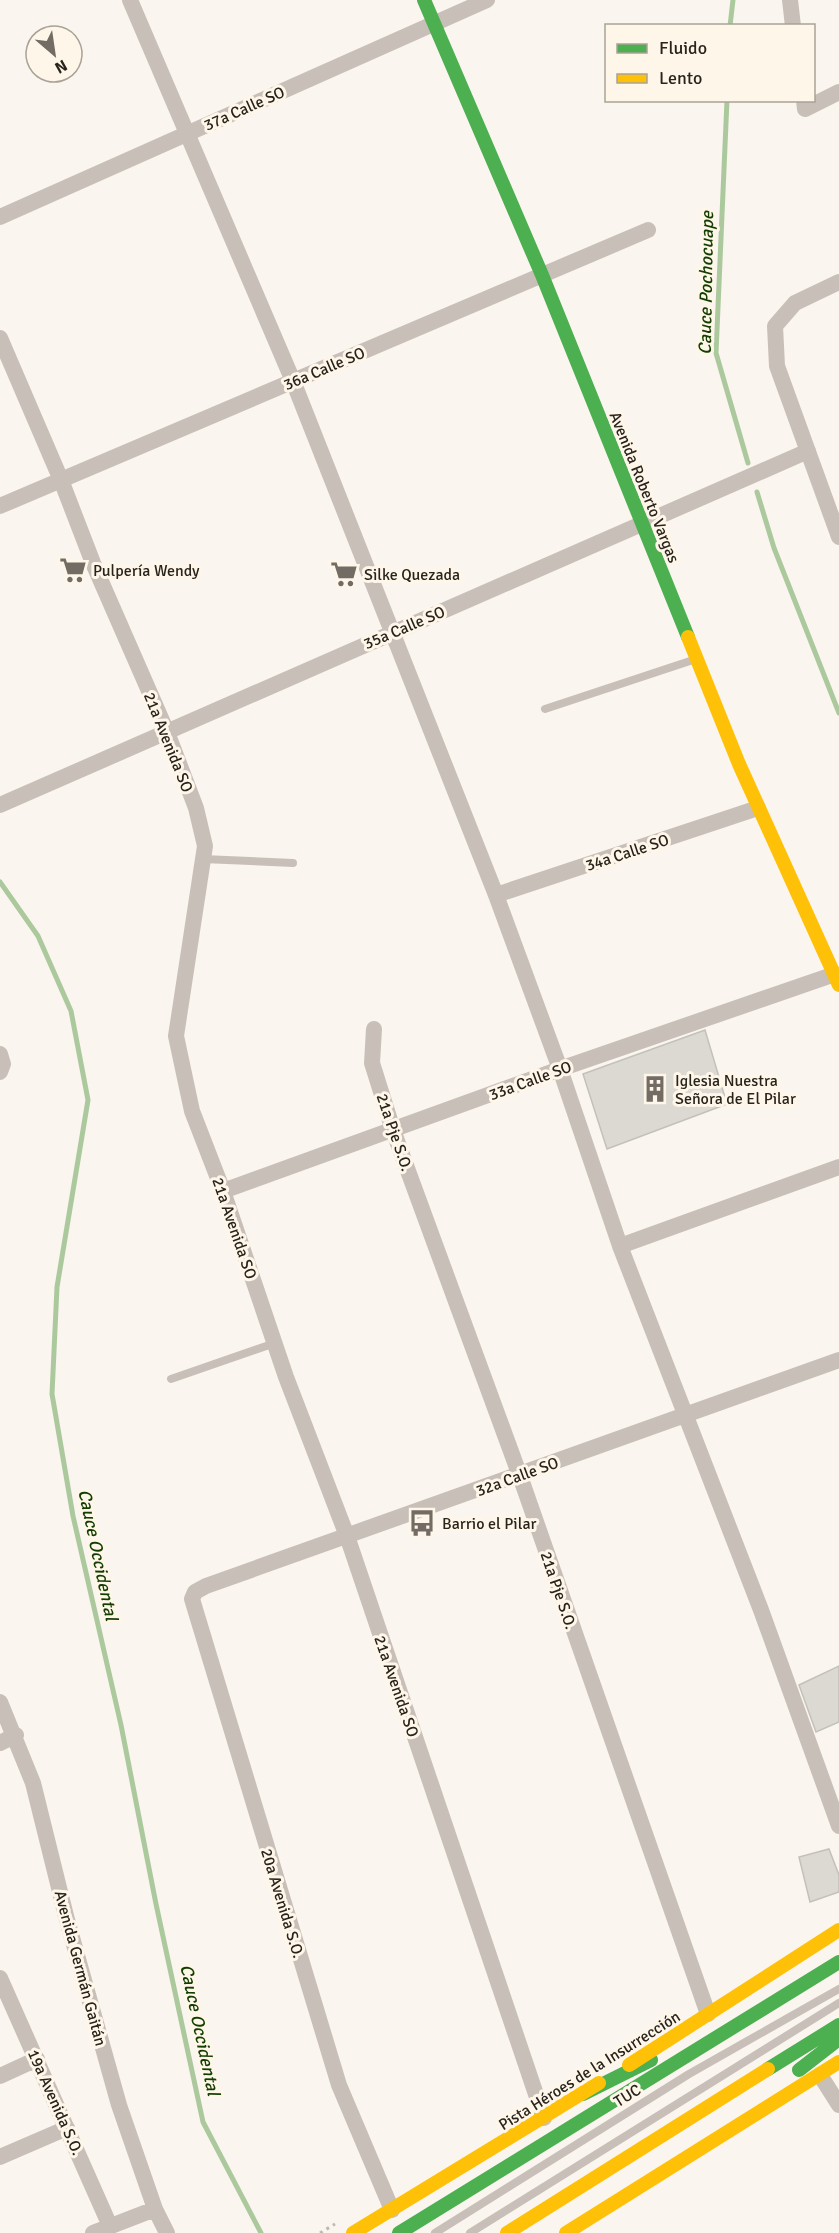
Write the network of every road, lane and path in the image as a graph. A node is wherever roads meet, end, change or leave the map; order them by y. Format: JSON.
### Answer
{"nodes":[{"id":1,"x":130,"y":0,"type":"edge"},
{"id":2,"x":424,"y":0,"type":"edge"},
{"id":3,"x":487,"y":0,"type":"edge"},
{"id":4,"x":791,"y":1,"type":"edge"},
{"id":5,"x":434,"y":23,"type":"junction"},
{"id":6,"x":793,"y":24,"type":"edge"},
{"id":7,"x":839,"y":92,"type":"edge"},
{"id":8,"x":804,"y":102,"type":"edge"},
{"id":9,"x":188,"y":133,"type":"junction"},
{"id":10,"x":0,"y":216,"type":"edge"},
{"id":11,"x":648,"y":230,"type":"dead end"},
{"id":12,"x":542,"y":275,"type":"junction"},
{"id":13,"x":839,"y":282,"type":"edge"},
{"id":14,"x":0,"y":338,"type":"edge"},
{"id":15,"x":293,"y":381,"type":"junction"},
{"id":16,"x":808,"y":451,"type":"junction"},
{"id":17,"x":61,"y":480,"type":"junction"},
{"id":18,"x":0,"y":506,"type":"edge"},
{"id":19,"x":642,"y":526,"type":"junction"},
{"id":20,"x":839,"y":537,"type":"edge"},
{"id":21,"x":393,"y":631,"type":"junction"},
{"id":22,"x":696,"y":659,"type":"junction"},
{"id":23,"x":545,"y":709,"type":"dead end"},
{"id":24,"x":167,"y":732,"type":"junction"},
{"id":25,"x":0,"y":805,"type":"edge"},
{"id":26,"x":758,"y":808,"type":"junction"},
{"id":27,"x":203,"y":859,"type":"junction"},
{"id":28,"x":293,"y":863,"type":"dead end"},
{"id":29,"x":496,"y":895,"type":"junction"},
{"id":30,"x":838,"y":977,"type":"edge"},
{"id":31,"x":374,"y":1029,"type":"dead end"},
{"id":32,"x":0,"y":1054,"type":"edge"},
{"id":33,"x":560,"y":1069,"type":"junction"},
{"id":34,"x":0,"y":1072,"type":"edge"},
{"id":35,"x":393,"y":1130,"type":"junction"},
{"id":36,"x":839,"y":1167,"type":"edge"},
{"id":37,"x":223,"y":1191,"type":"junction"},
{"id":38,"x":620,"y":1246,"type":"junction"},
{"id":39,"x":275,"y":1343,"type":"junction"},
{"id":40,"x":839,"y":1360,"type":"edge"},
{"id":41,"x":171,"y":1379,"type":"dead end"},
{"id":42,"x":686,"y":1412,"type":"junction"},
{"id":43,"x":520,"y":1476,"type":"junction"},
{"id":44,"x":347,"y":1536,"type":"junction"},
{"id":45,"x":195,"y":1592,"type":"joint"},
{"id":46,"x":0,"y":1702,"type":"edge"},
{"id":47,"x":16,"y":1735,"type":"junction"},
{"id":48,"x":0,"y":1743,"type":"edge"},
{"id":49,"x":839,"y":1826,"type":"edge"},
{"id":50,"x":839,"y":1930,"type":"edge"},
{"id":51,"x":839,"y":1958,"type":"edge"},
{"id":52,"x":839,"y":1962,"type":"edge"},
{"id":53,"x":0,"y":1978,"type":"edge"},
{"id":54,"x":839,"y":1989,"type":"edge"},
{"id":55,"x":839,"y":2003,"type":"edge"},
{"id":56,"x":708,"y":2014,"type":"junction"},
{"id":57,"x":839,"y":2025,"type":"edge"},
{"id":58,"x":839,"y":2039,"type":"edge"},
{"id":59,"x":37,"y":2059,"type":"junction"},
{"id":60,"x":839,"y":2062,"type":"edge"},
{"id":61,"x":820,"y":2074,"type":"junction"},
{"id":62,"x":0,"y":2076,"type":"edge"},
{"id":63,"x":583,"y":2094,"type":"junction"},
{"id":64,"x":839,"y":2105,"type":"edge"},
{"id":65,"x":544,"y":2118,"type":"junction"},
{"id":66,"x":67,"y":2128,"type":"junction"},
{"id":67,"x":0,"y":2157,"type":"edge"},
{"id":68,"x":666,"y":2171,"type":"junction"},
{"id":69,"x":155,"y":2209,"type":"junction"},
{"id":70,"x":392,"y":2210,"type":"junction"},
{"id":71,"x":110,"y":2226,"type":"junction"},
{"id":72,"x":93,"y":2233,"type":"edge"},
{"id":73,"x":167,"y":2233,"type":"edge"},
{"id":74,"x":353,"y":2233,"type":"edge"},
{"id":75,"x":399,"y":2233,"type":"edge"},
{"id":76,"x":435,"y":2233,"type":"edge"},
{"id":77,"x":470,"y":2233,"type":"edge"},
{"id":78,"x":507,"y":2233,"type":"edge"},
{"id":79,"x":566,"y":2233,"type":"edge"}],
"edges":[{"from":1,"to":9,"type":"street"},
{"from":2,"to":5,"type":"street","name":"Avenida Roberto Vargas"},
{"from":3,"to":5,"type":"street","name":"37a Calle SO"},
{"from":4,"to":6,"type":"street"},
{"from":5,"to":9,"type":"street","name":"37a Calle SO"},
{"from":5,"to":12,"type":"street","name":"Avenida Roberto Vargas"},
{"from":7,"to":8,"type":"street"},
{"from":9,"to":10,"type":"street","name":"37a Calle SO"},
{"from":9,"to":15,"type":"street"},
{"from":11,"to":12,"type":"street","name":"36a Calle SO"},
{"from":12,"to":15,"type":"street","name":"36a Calle SO"},
{"from":12,"to":19,"type":"street","name":"Avenida Roberto Vargas"},
{"from":13,"to":16,"type":"street"},
{"from":14,"to":17,"type":"street","name":"21a Avenida SO"},
{"from":15,"to":17,"type":"street","name":"36a Calle SO"},
{"from":15,"to":21,"type":"street"},
{"from":16,"to":19,"type":"street","name":"35a Calle SO"},
{"from":16,"to":20,"type":"street"},
{"from":17,"to":18,"type":"street","name":"36a Calle SO"},
{"from":17,"to":24,"type":"street","name":"21a Avenida SO"},
{"from":19,"to":21,"type":"street","name":"35a Calle SO"},
{"from":19,"to":22,"type":"street","name":"Avenida Roberto Vargas"},
{"from":21,"to":24,"type":"street","name":"35a Calle SO"},
{"from":21,"to":29,"type":"street"},
{"from":22,"to":23,"type":"lane"},
{"from":22,"to":26,"type":"street","name":"Avenida Roberto Vargas"},
{"from":24,"to":25,"type":"street","name":"35a Calle SO"},
{"from":24,"to":27,"type":"street","name":"21a Avenida SO"},
{"from":26,"to":29,"type":"street","name":"34a Calle SO"},
{"from":26,"to":30,"type":"street","name":"Avenida Roberto Vargas"},
{"from":27,"to":28,"type":"lane"},
{"from":27,"to":37,"type":"street","name":"21a Avenida SO"},
{"from":29,"to":33,"type":"street"},
{"from":30,"to":33,"type":"street","name":"33a Calle SO"},
{"from":31,"to":35,"type":"street","name":"21a Pje S.O."},
{"from":32,"to":34,"type":"street"},
{"from":33,"to":35,"type":"street","name":"33a Calle SO"},
{"from":33,"to":38,"type":"street"},
{"from":35,"to":37,"type":"street","name":"33a Calle SO"},
{"from":35,"to":43,"type":"street","name":"21a Pje S.O."},
{"from":36,"to":38,"type":"street"},
{"from":37,"to":39,"type":"street","name":"21a Avenida SO"},
{"from":38,"to":42,"type":"street"},
{"from":39,"to":41,"type":"lane"},
{"from":39,"to":44,"type":"street","name":"21a Avenida SO"},
{"from":40,"to":42,"type":"street","name":"32a Calle SO"},
{"from":42,"to":43,"type":"street","name":"32a Calle SO"},
{"from":42,"to":49,"type":"street"},
{"from":43,"to":44,"type":"street","name":"32a Calle SO"},
{"from":43,"to":56,"type":"street","name":"21a Pje S.O."},
{"from":44,"to":45,"type":"street","name":"32a Calle SO"},
{"from":44,"to":65,"type":"street","name":"21a Avenida SO"},
{"from":45,"to":70,"type":"street","name":"20a Avenida S.O."},
{"from":46,"to":47,"type":"street","name":"Avenida Germán Gaitán"},
{"from":47,"to":48,"type":"street"},
{"from":47,"to":69,"type":"street","name":"Avenida Germán Gaitán"},
{"from":50,"to":56,"type":"street","name":"Pista Héroes de la Insurrección"},
{"from":51,"to":63,"type":"street"},
{"from":52,"to":75,"type":"street"},
{"from":53,"to":59,"type":"street","name":"19a Avenida S.O."},
{"from":54,"to":76,"type":"lane","name":"TUC"},
{"from":55,"to":77,"type":"lane"},
{"from":56,"to":63,"type":"street","name":"Pista Héroes de la Insurrección"},
{"from":57,"to":78,"type":"street"},
{"from":58,"to":68,"type":"street"},
{"from":59,"to":62,"type":"street"},
{"from":59,"to":66,"type":"street","name":"19a Avenida S.O."},
{"from":60,"to":61,"type":"street"},
{"from":61,"to":64,"type":"street"},
{"from":61,"to":68,"type":"street"},
{"from":63,"to":65,"type":"street","name":"Pista Héroes de la Insurrección"},
{"from":65,"to":70,"type":"street","name":"Pista Héroes de la Insurrección"},
{"from":66,"to":67,"type":"street"},
{"from":66,"to":71,"type":"street","name":"19a Avenida S.O."},
{"from":68,"to":79,"type":"street"},
{"from":69,"to":71,"type":"street"},
{"from":69,"to":73,"type":"street","name":"Avenida Germán Gaitán"},
{"from":70,"to":74,"type":"street","name":"Pista Héroes de la Insurrección"},
{"from":71,"to":72,"type":"street"}]}
